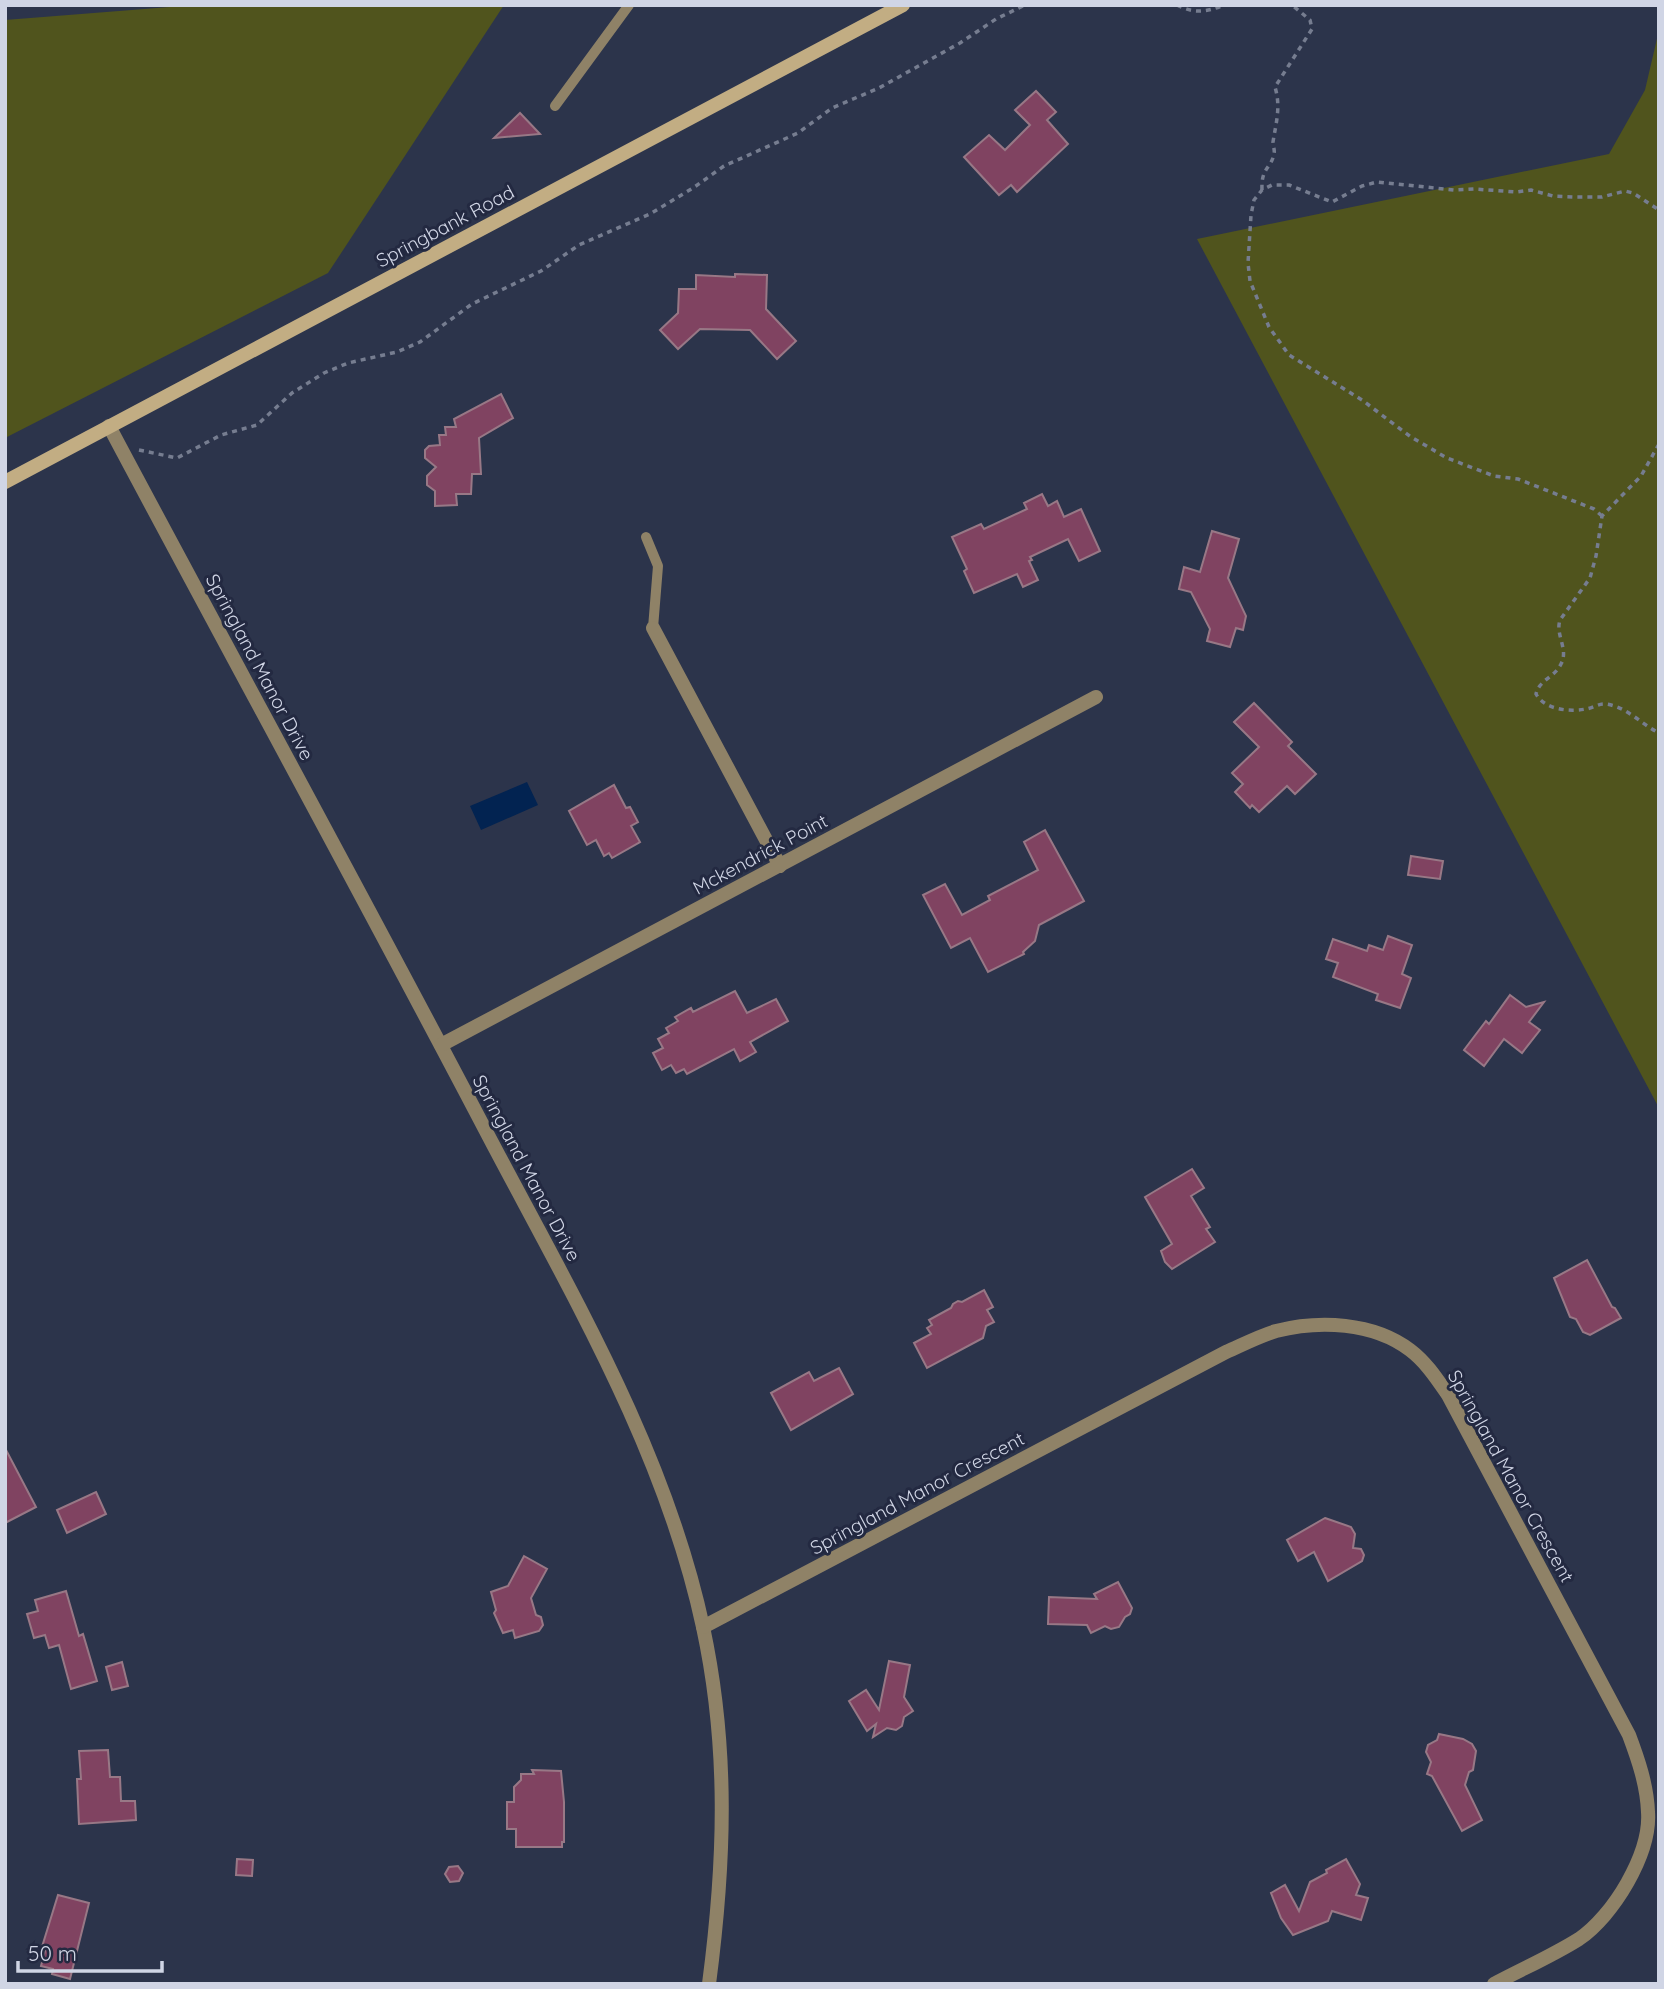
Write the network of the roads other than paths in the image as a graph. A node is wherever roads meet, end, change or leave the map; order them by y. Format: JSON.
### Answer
{"nodes":[{"id":1,"x":629,"y":5,"type":"edge"},
{"id":2,"x":904,"y":5,"type":"edge"},
{"id":3,"x":555,"y":106,"type":"dead end"},
{"id":4,"x":109,"y":426,"type":"junction"},
{"id":5,"x":5,"y":482,"type":"edge"},
{"id":6,"x":646,"y":537,"type":"dead end"},
{"id":7,"x":653,"y":628,"type":"joint"},
{"id":8,"x":1096,"y":697,"type":"dead end"},
{"id":9,"x":780,"y":866,"type":"junction"},
{"id":10,"x":441,"y":1045,"type":"junction"},
{"id":11,"x":703,"y":1627,"type":"junction"},
{"id":12,"x":709,"y":1984,"type":"edge"},
{"id":13,"x":1494,"y":1984,"type":"edge"}],
"edges":[{"from":1,"to":3,"type":"lane"},
{"from":2,"to":4,"type":"street","name":"Springbank Road"},
{"from":4,"to":5,"type":"street","name":"Springbank Road"},
{"from":4,"to":10,"type":"street","name":"Springland Manor Drive"},
{"from":6,"to":7,"type":"lane"},
{"from":7,"to":9,"type":"street"},
{"from":8,"to":9,"type":"street","name":"Mckendrick Point"},
{"from":9,"to":10,"type":"street","name":"Mckendrick Point"},
{"from":10,"to":11,"type":"street","name":"Springland Manor Drive"},
{"from":11,"to":12,"type":"street","name":"Springland Manor Drive"},
{"from":11,"to":13,"type":"street","name":"Springland Manor Crescent"}]}
